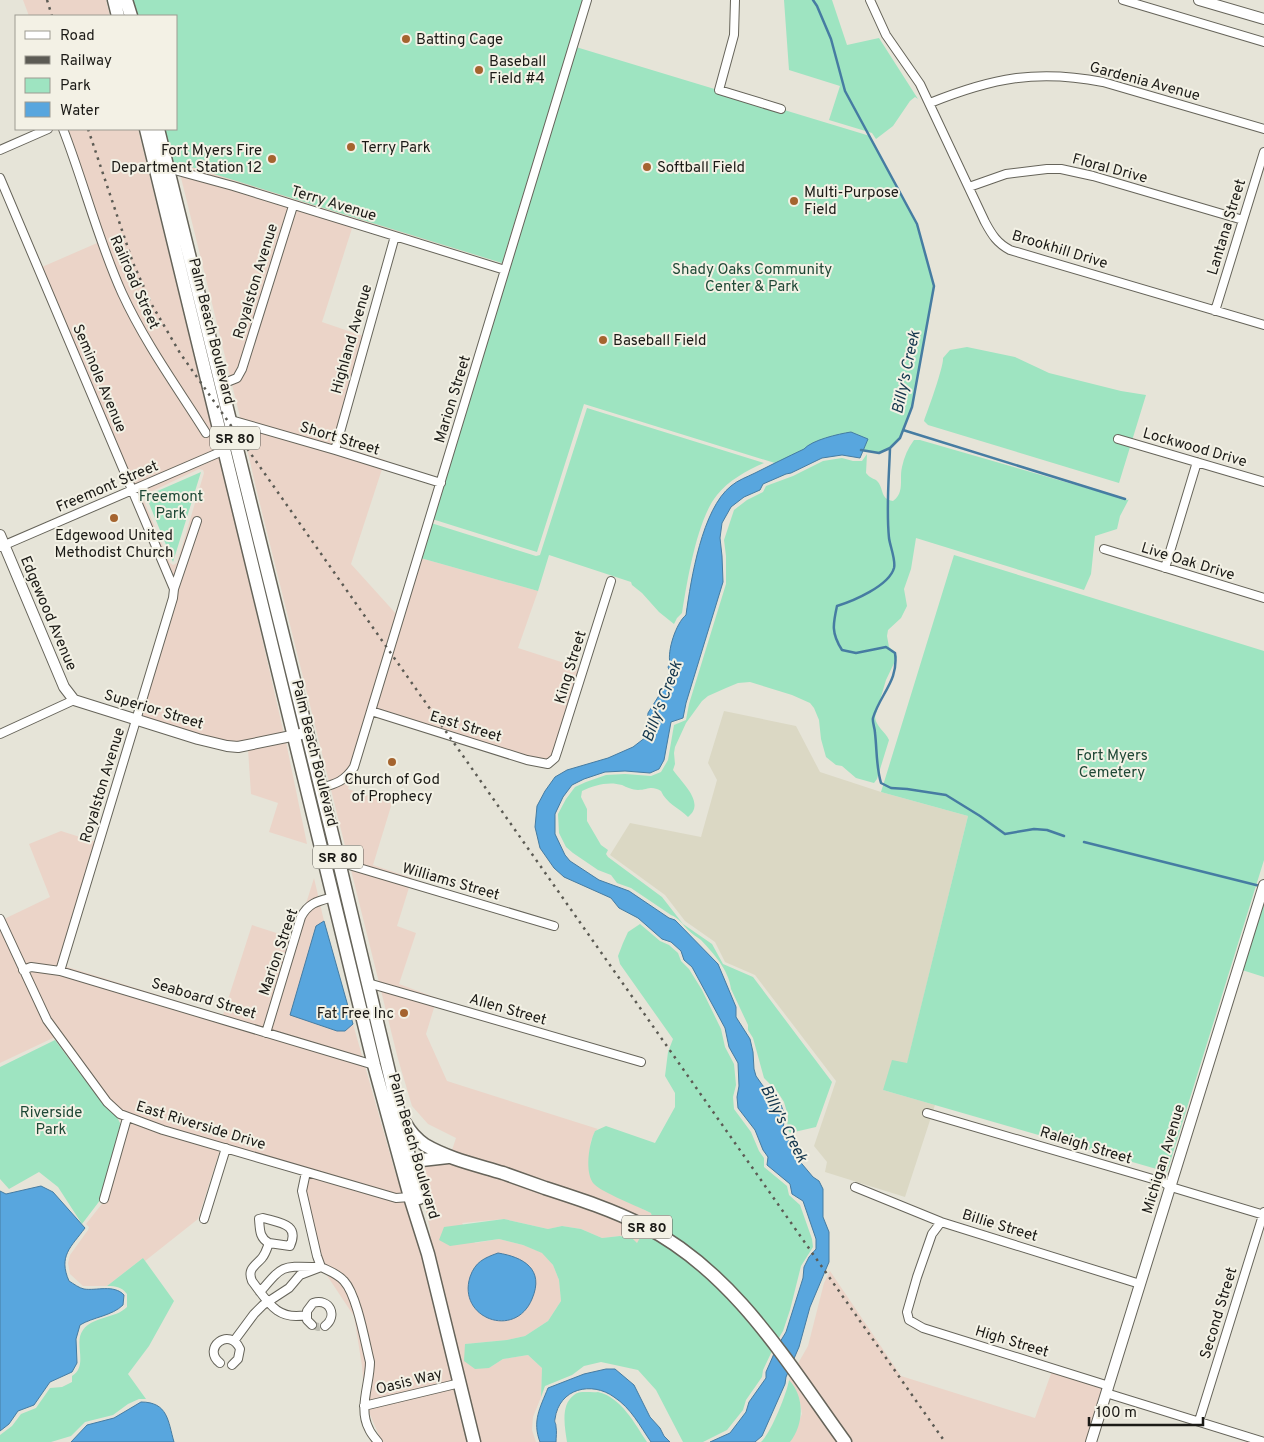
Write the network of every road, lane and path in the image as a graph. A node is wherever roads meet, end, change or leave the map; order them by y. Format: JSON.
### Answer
{"nodes":[{"id":1,"x":114,"y":0,"type":"edge"},
{"id":2,"x":126,"y":0,"type":"edge"},
{"id":3,"x":587,"y":0,"type":"edge"},
{"id":4,"x":735,"y":0,"type":"edge"},
{"id":5,"x":870,"y":0,"type":"edge"},
{"id":6,"x":1123,"y":0,"type":"edge"},
{"id":7,"x":1199,"y":0,"type":"edge"},
{"id":8,"x":118,"y":15,"type":"edge"},
{"id":9,"x":131,"y":15,"type":"edge"},
{"id":10,"x":1264,"y":19,"type":"edge"},
{"id":11,"x":1264,"y":42,"type":"edge"},
{"id":12,"x":930,"y":103,"type":"junction"},
{"id":13,"x":781,"y":109,"type":"dead end"},
{"id":14,"x":1264,"y":129,"type":"edge"},
{"id":15,"x":46,"y":130,"type":"edge"},
{"id":16,"x":63,"y":130,"type":"edge"},
{"id":17,"x":146,"y":130,"type":"edge"},
{"id":18,"x":158,"y":130,"type":"edge"},
{"id":19,"x":0,"y":150,"type":"edge"},
{"id":20,"x":1264,"y":152,"type":"edge"},
{"id":21,"x":155,"y":165,"type":"junction"},
{"id":22,"x":168,"y":168,"type":"junction"},
{"id":23,"x":0,"y":178,"type":"edge"},
{"id":24,"x":969,"y":187,"type":"junction"},
{"id":25,"x":294,"y":206,"type":"junction"},
{"id":26,"x":1243,"y":220,"type":"junction"},
{"id":27,"x":395,"y":236,"type":"junction"},
{"id":28,"x":505,"y":270,"type":"junction"},
{"id":29,"x":1215,"y":311,"type":"junction"},
{"id":30,"x":192,"y":313,"type":"junction"},
{"id":31,"x":1264,"y":326,"type":"edge"},
{"id":32,"x":222,"y":384,"type":"junction"},
{"id":33,"x":231,"y":420,"type":"junction"},
{"id":34,"x":206,"y":433,"type":"dead end"},
{"id":35,"x":1118,"y":439,"type":"dead end"},
{"id":36,"x":225,"y":450,"type":"junction"},
{"id":37,"x":334,"y":450,"type":"junction"},
{"id":38,"x":1197,"y":462,"type":"junction"},
{"id":39,"x":1264,"y":482,"type":"edge"},
{"id":40,"x":441,"y":483,"type":"junction"},
{"id":41,"x":132,"y":489,"type":"junction"},
{"id":42,"x":197,"y":521,"type":"dead end"},
{"id":43,"x":0,"y":535,"type":"edge"},
{"id":44,"x":260,"y":538,"type":"junction"},
{"id":45,"x":2,"y":546,"type":"edge"},
{"id":46,"x":1104,"y":550,"type":"dead end"},
{"id":47,"x":1165,"y":568,"type":"junction"},
{"id":48,"x":611,"y":581,"type":"dead end"},
{"id":49,"x":174,"y":590,"type":"junction"},
{"id":50,"x":1264,"y":598,"type":"edge"},
{"id":51,"x":74,"y":700,"type":"junction"},
{"id":52,"x":371,"y":711,"type":"junction"},
{"id":53,"x":136,"y":720,"type":"junction"},
{"id":54,"x":306,"y":732,"type":"junction"},
{"id":55,"x":0,"y":734,"type":"edge"},
{"id":56,"x":294,"y":736,"type":"junction"},
{"id":57,"x":552,"y":760,"type":"joint"},
{"id":58,"x":320,"y":788,"type":"junction"},
{"id":59,"x":339,"y":862,"type":"junction"},
{"id":60,"x":1262,"y":890,"type":"edge"},
{"id":61,"x":334,"y":897,"type":"junction"},
{"id":62,"x":0,"y":919,"type":"edge"},
{"id":63,"x":554,"y":926,"type":"dead end"},
{"id":64,"x":350,"y":961,"type":"junction"},
{"id":65,"x":23,"y":970,"type":"junction"},
{"id":66,"x":60,"y":972,"type":"junction"},
{"id":67,"x":368,"y":983,"type":"junction"},
{"id":68,"x":266,"y":1033,"type":"junction"},
{"id":69,"x":641,"y":1062,"type":"dead end"},
{"id":70,"x":374,"y":1065,"type":"junction"},
{"id":71,"x":398,"y":1107,"type":"junction"},
{"id":72,"x":927,"y":1113,"type":"dead end"},
{"id":73,"x":127,"y":1118,"type":"junction"},
{"id":74,"x":226,"y":1148,"type":"junction"},
{"id":75,"x":451,"y":1157,"type":"junction"},
{"id":76,"x":406,"y":1162,"type":"junction"},
{"id":77,"x":306,"y":1172,"type":"junction"},
{"id":78,"x":854,"y":1187,"type":"dead end"},
{"id":79,"x":1171,"y":1187,"type":"junction"},
{"id":80,"x":410,"y":1197,"type":"junction"},
{"id":81,"x":104,"y":1199,"type":"dead end"},
{"id":82,"x":1264,"y":1214,"type":"edge"},
{"id":83,"x":204,"y":1219,"type":"dead end"},
{"id":84,"x":940,"y":1222,"type":"junction"},
{"id":85,"x":270,"y":1243,"type":"junction"},
{"id":86,"x":427,"y":1250,"type":"junction"},
{"id":87,"x":321,"y":1267,"type":"junction"},
{"id":88,"x":1140,"y":1284,"type":"junction"},
{"id":89,"x":260,"y":1292,"type":"junction"},
{"id":90,"x":268,"y":1302,"type":"junction"},
{"id":91,"x":306,"y":1315,"type":"junction"},
{"id":92,"x":312,"y":1325,"type":"dead end"},
{"id":93,"x":324,"y":1326,"type":"dead end"},
{"id":94,"x":234,"y":1341,"type":"junction"},
{"id":95,"x":220,"y":1363,"type":"dead end"},
{"id":96,"x":232,"y":1365,"type":"dead end"},
{"id":97,"x":460,"y":1383,"type":"junction"},
{"id":98,"x":1108,"y":1389,"type":"junction"},
{"id":99,"x":364,"y":1406,"type":"junction"},
{"id":100,"x":1199,"y":1421,"type":"junction"},
{"id":101,"x":378,"y":1442,"type":"edge"},
{"id":102,"x":474,"y":1442,"type":"edge"},
{"id":103,"x":845,"y":1442,"type":"edge"},
{"id":104,"x":1091,"y":1442,"type":"edge"},
{"id":105,"x":1264,"y":1442,"type":"edge"}],
"edges":[{"from":1,"to":8,"type":"main road"},
{"from":2,"to":9,"type":"main road"},
{"from":3,"to":28,"type":"street","name":"Marion Street"},
{"from":4,"to":13,"type":"street"},
{"from":5,"to":12,"type":"street","name":"Brookhill Drive"},
{"from":6,"to":11,"type":"street"},
{"from":7,"to":10,"type":"street"},
{"from":12,"to":14,"type":"street","name":"Gardenia Avenue"},
{"from":12,"to":24,"type":"street","name":"Brookhill Drive"},
{"from":15,"to":19,"type":"street"},
{"from":16,"to":34,"type":"street","name":"Railroad Street"},
{"from":17,"to":21,"type":"main road","name":"Palm Beach Boulevard","number":"SR 80"},
{"from":18,"to":22,"type":"main road","name":"Palm Beach Boulevard","number":"SR 80"},
{"from":20,"to":26,"type":"street","name":"Lantana Street"},
{"from":21,"to":22,"type":"street","name":"Terry Avenue"},
{"from":21,"to":30,"type":"main road","name":"Palm Beach Boulevard","number":"SR 80"},
{"from":22,"to":25,"type":"street","name":"Terry Avenue"},
{"from":22,"to":32,"type":"main road","name":"Palm Beach Boulevard","number":"SR 80"},
{"from":23,"to":41,"type":"street","name":"Seminole Avenue"},
{"from":24,"to":26,"type":"street","name":"Floral Drive"},
{"from":24,"to":29,"type":"street","name":"Brookhill Drive"},
{"from":25,"to":27,"type":"street","name":"Terry Avenue"},
{"from":25,"to":32,"type":"street","name":"Royalston Avenue"},
{"from":26,"to":29,"type":"street","name":"Lantana Street"},
{"from":27,"to":28,"type":"street","name":"Terry Avenue"},
{"from":27,"to":37,"type":"street","name":"Highland Avenue"},
{"from":28,"to":40,"type":"street","name":"Marion Street"},
{"from":29,"to":31,"type":"street","name":"Brookhill Drive"},
{"from":30,"to":32,"type":"main road"},
{"from":30,"to":36,"type":"main road","name":"Palm Beach Boulevard","number":"SR 80"},
{"from":32,"to":33,"type":"main road","name":"Palm Beach Boulevard","number":"SR 80"},
{"from":33,"to":37,"type":"street","name":"Short Street"},
{"from":33,"to":44,"type":"main road","name":"Palm Beach Boulevard","number":"SR 80"},
{"from":35,"to":38,"type":"street","name":"Lockwood Drive"},
{"from":36,"to":41,"type":"street","name":"Freemont Street"},
{"from":36,"to":44,"type":"main road"},
{"from":36,"to":56,"type":"main road","name":"Palm Beach Boulevard","number":"SR 80"},
{"from":37,"to":40,"type":"street","name":"Short Street"},
{"from":38,"to":39,"type":"street","name":"Lockwood Drive"},
{"from":38,"to":47,"type":"street"},
{"from":40,"to":52,"type":"street","name":"Marion Street"},
{"from":41,"to":45,"type":"street","name":"Freemont Street"},
{"from":41,"to":49,"type":"street","name":"Seminole Avenue"},
{"from":42,"to":49,"type":"street","name":"Royalston Avenue"},
{"from":43,"to":45,"type":"street","name":"Edgewood Avenue"},
{"from":44,"to":54,"type":"main road","name":"Palm Beach Boulevard","number":"SR 80"},
{"from":45,"to":51,"type":"street","name":"Edgewood Avenue"},
{"from":46,"to":47,"type":"street","name":"Live Oak Drive"},
{"from":47,"to":50,"type":"street","name":"Live Oak Drive"},
{"from":48,"to":57,"type":"street","name":"King Street"},
{"from":49,"to":53,"type":"street","name":"Royalston Avenue"},
{"from":51,"to":53,"type":"street","name":"Superior Street"},
{"from":51,"to":55,"type":"street"},
{"from":52,"to":57,"type":"street","name":"East Street"},
{"from":52,"to":58,"type":"street","name":"Marion Street"},
{"from":53,"to":56,"type":"street","name":"Superior Street"},
{"from":53,"to":66,"type":"street","name":"Royalston Avenue"},
{"from":54,"to":56,"type":"street","name":"Superior Street"},
{"from":54,"to":58,"type":"main road","name":"Palm Beach Boulevard","number":"SR 80"},
{"from":56,"to":61,"type":"main road","name":"Palm Beach Boulevard","number":"SR 80"},
{"from":58,"to":59,"type":"main road","name":"Palm Beach Boulevard","number":"SR 80"},
{"from":59,"to":63,"type":"street","name":"Williams Street"},
{"from":59,"to":67,"type":"main road","name":"Palm Beach Boulevard","number":"SR 80"},
{"from":60,"to":79,"type":"street","name":"Michigan Avenue"},
{"from":61,"to":64,"type":"main road","name":"Palm Beach Boulevard","number":"SR 80"},
{"from":61,"to":68,"type":"street","name":"Marion Street"},
{"from":62,"to":65,"type":"street","name":"East Riverside Drive"},
{"from":64,"to":67,"type":"main road"},
{"from":64,"to":70,"type":"main road","name":"Palm Beach Boulevard","number":"SR 80"},
{"from":65,"to":66,"type":"street","name":"Seaboard Street"},
{"from":65,"to":73,"type":"street","name":"East Riverside Drive"},
{"from":66,"to":68,"type":"street","name":"Seaboard Street"},
{"from":67,"to":69,"type":"street","name":"Allen Street"},
{"from":67,"to":71,"type":"main road","name":"Palm Beach Boulevard","number":"SR 80"},
{"from":68,"to":70,"type":"street","name":"Seaboard Street"},
{"from":70,"to":76,"type":"main road","name":"Palm Beach Boulevard","number":"SR 80"},
{"from":71,"to":75,"type":"main road","number":"SR 80"},
{"from":71,"to":76,"type":"main road"},
{"from":72,"to":79,"type":"street","name":"Raleigh Street"},
{"from":73,"to":74,"type":"street","name":"East Riverside Drive"},
{"from":73,"to":81,"type":"street"},
{"from":74,"to":77,"type":"street","name":"East Riverside Drive"},
{"from":74,"to":83,"type":"street"},
{"from":75,"to":76,"type":"main road"},
{"from":75,"to":103,"type":"main road","number":"SR 80"},
{"from":76,"to":80,"type":"main road","name":"Palm Beach Boulevard","number":"SR 80"},
{"from":76,"to":86,"type":"main road"},
{"from":77,"to":80,"type":"street","name":"East Riverside Drive"},
{"from":77,"to":87,"type":"street"},
{"from":78,"to":84,"type":"street","name":"Billie Street"},
{"from":79,"to":82,"type":"street","name":"Raleigh Street"},
{"from":79,"to":88,"type":"street","name":"Michigan Avenue"},
{"from":80,"to":86,"type":"main road","name":"Palm Beach Boulevard","number":"SR 80"},
{"from":82,"to":100,"type":"street","name":"Second Street"},
{"from":84,"to":88,"type":"street","name":"Billie Street"},
{"from":84,"to":98,"type":"street","name":"High Street"},
{"from":85,"to":85,"type":"street"},
{"from":85,"to":89,"type":"street"},
{"from":86,"to":97,"type":"main road","name":"Palm Beach Boulevard","number":"SR 80"},
{"from":87,"to":89,"type":"street"},
{"from":87,"to":90,"type":"street"},
{"from":87,"to":99,"type":"street"},
{"from":88,"to":98,"type":"street","name":"Michigan Avenue"},
{"from":89,"to":90,"type":"street"},
{"from":90,"to":91,"type":"street"},
{"from":90,"to":94,"type":"street"},
{"from":91,"to":92,"type":"street"},
{"from":91,"to":93,"type":"street"},
{"from":94,"to":95,"type":"street"},
{"from":94,"to":96,"type":"street"},
{"from":97,"to":99,"type":"street","name":"Oasis Way"},
{"from":97,"to":102,"type":"main road","name":"Palm Beach Boulevard","number":"SR 80"},
{"from":98,"to":100,"type":"street","name":"High Street"},
{"from":98,"to":104,"type":"street","name":"Michigan Avenue"},
{"from":99,"to":101,"type":"street"},
{"from":100,"to":105,"type":"street","name":"High Street"}]}
